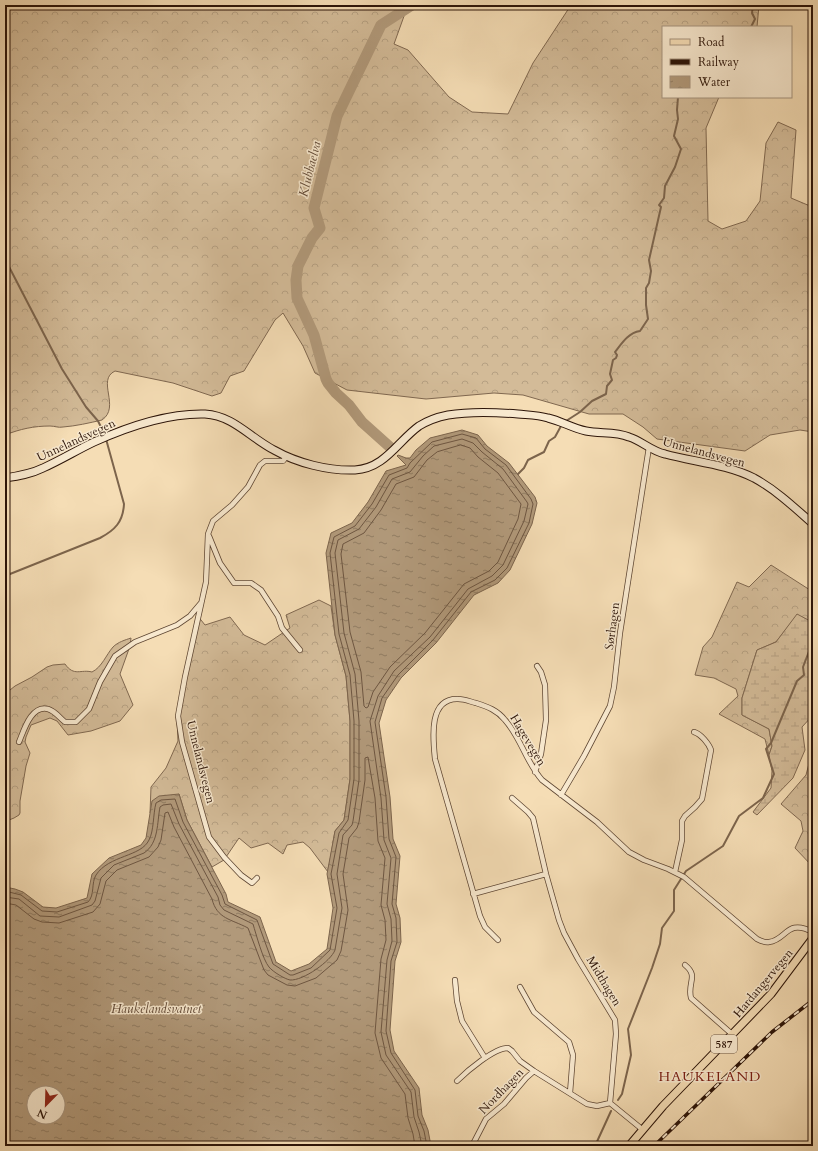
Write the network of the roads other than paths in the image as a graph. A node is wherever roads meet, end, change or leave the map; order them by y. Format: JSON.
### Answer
{"nodes":[{"id":1,"x":648,"y":448,"type":"junction"},
{"id":2,"x":287,"y":456,"type":"junction"},
{"id":3,"x":5,"y":478,"type":"edge"},
{"id":4,"x":813,"y":524,"type":"edge"},
{"id":5,"x":208,"y":534,"type":"junction"},
{"id":6,"x":202,"y":601,"type":"junction"},
{"id":7,"x":300,"y":650,"type":"dead end"},
{"id":8,"x":537,"y":666,"type":"dead end"},
{"id":9,"x":694,"y":732,"type":"dead end"},
{"id":10,"x":19,"y":742,"type":"dead end"},
{"id":11,"x":535,"y":772,"type":"junction"},
{"id":12,"x":561,"y":795,"type":"junction"},
{"id":13,"x":512,"y":798,"type":"dead end"},
{"id":14,"x":546,"y":874,"type":"junction"},
{"id":15,"x":680,"y":875,"type":"junction"},
{"id":16,"x":257,"y":878,"type":"dead end"},
{"id":17,"x":474,"y":894,"type":"junction"},
{"id":18,"x":813,"y":932,"type":"edge"},
{"id":19,"x":813,"y":938,"type":"edge"},
{"id":20,"x":498,"y":940,"type":"dead end"},
{"id":21,"x":685,"y":965,"type":"dead end"},
{"id":22,"x":456,"y":980,"type":"dead end"},
{"id":23,"x":520,"y":987,"type":"dead end"},
{"id":24,"x":733,"y":1035,"type":"junction"},
{"id":25,"x":486,"y":1058,"type":"junction"},
{"id":26,"x":534,"y":1071,"type":"junction"},
{"id":27,"x":457,"y":1081,"type":"dead end"},
{"id":28,"x":570,"y":1093,"type":"junction"},
{"id":29,"x":610,"y":1103,"type":"junction"},
{"id":30,"x":643,"y":1130,"type":"junction"},
{"id":31,"x":472,"y":1146,"type":"edge"},
{"id":32,"x":629,"y":1146,"type":"edge"}],
"edges":[{"from":1,"to":2,"type":"main road","name":"Unnelandsvegen"},
{"from":1,"to":4,"type":"main road","name":"Unnelandsvegen"},
{"from":1,"to":12,"type":"street","name":"Sørhagen"},
{"from":2,"to":3,"type":"main road","name":"Unnelandsvegen"},
{"from":2,"to":5,"type":"street","name":"Unnelandsvegen"},
{"from":5,"to":6,"type":"street","name":"Unnelandsvegen"},
{"from":5,"to":7,"type":"street"},
{"from":6,"to":10,"type":"street","name":"Unnelandsvegen"},
{"from":6,"to":16,"type":"street","name":"Unnelandsvegen"},
{"from":8,"to":11,"type":"street"},
{"from":9,"to":15,"type":"street"},
{"from":11,"to":12,"type":"street","name":"Hagevegen"},
{"from":11,"to":17,"type":"street","name":"Hagevegen"},
{"from":12,"to":15,"type":"street","name":"Hagevegen"},
{"from":13,"to":14,"type":"street","name":"Midthagen"},
{"from":14,"to":17,"type":"street"},
{"from":14,"to":29,"type":"street","name":"Midthagen"},
{"from":15,"to":18,"type":"street","name":"Hagevegen"},
{"from":17,"to":20,"type":"street","name":"Hagevegen"},
{"from":19,"to":24,"type":"main road","name":"Hardangervegen","number":"587"},
{"from":21,"to":24,"type":"street"},
{"from":22,"to":25,"type":"street"},
{"from":23,"to":28,"type":"street"},
{"from":24,"to":30,"type":"main road","name":"Hardangervegen","number":"587"},
{"from":25,"to":26,"type":"street","name":"Nordhagen"},
{"from":25,"to":27,"type":"street","name":"Nordhagen"},
{"from":26,"to":28,"type":"street","name":"Nordhagen"},
{"from":26,"to":31,"type":"street","name":"Nordhagen"},
{"from":28,"to":29,"type":"street","name":"Nordhagen"},
{"from":29,"to":30,"type":"street"},
{"from":30,"to":32,"type":"main road","name":"Hardangervegen","number":"587"}]}
